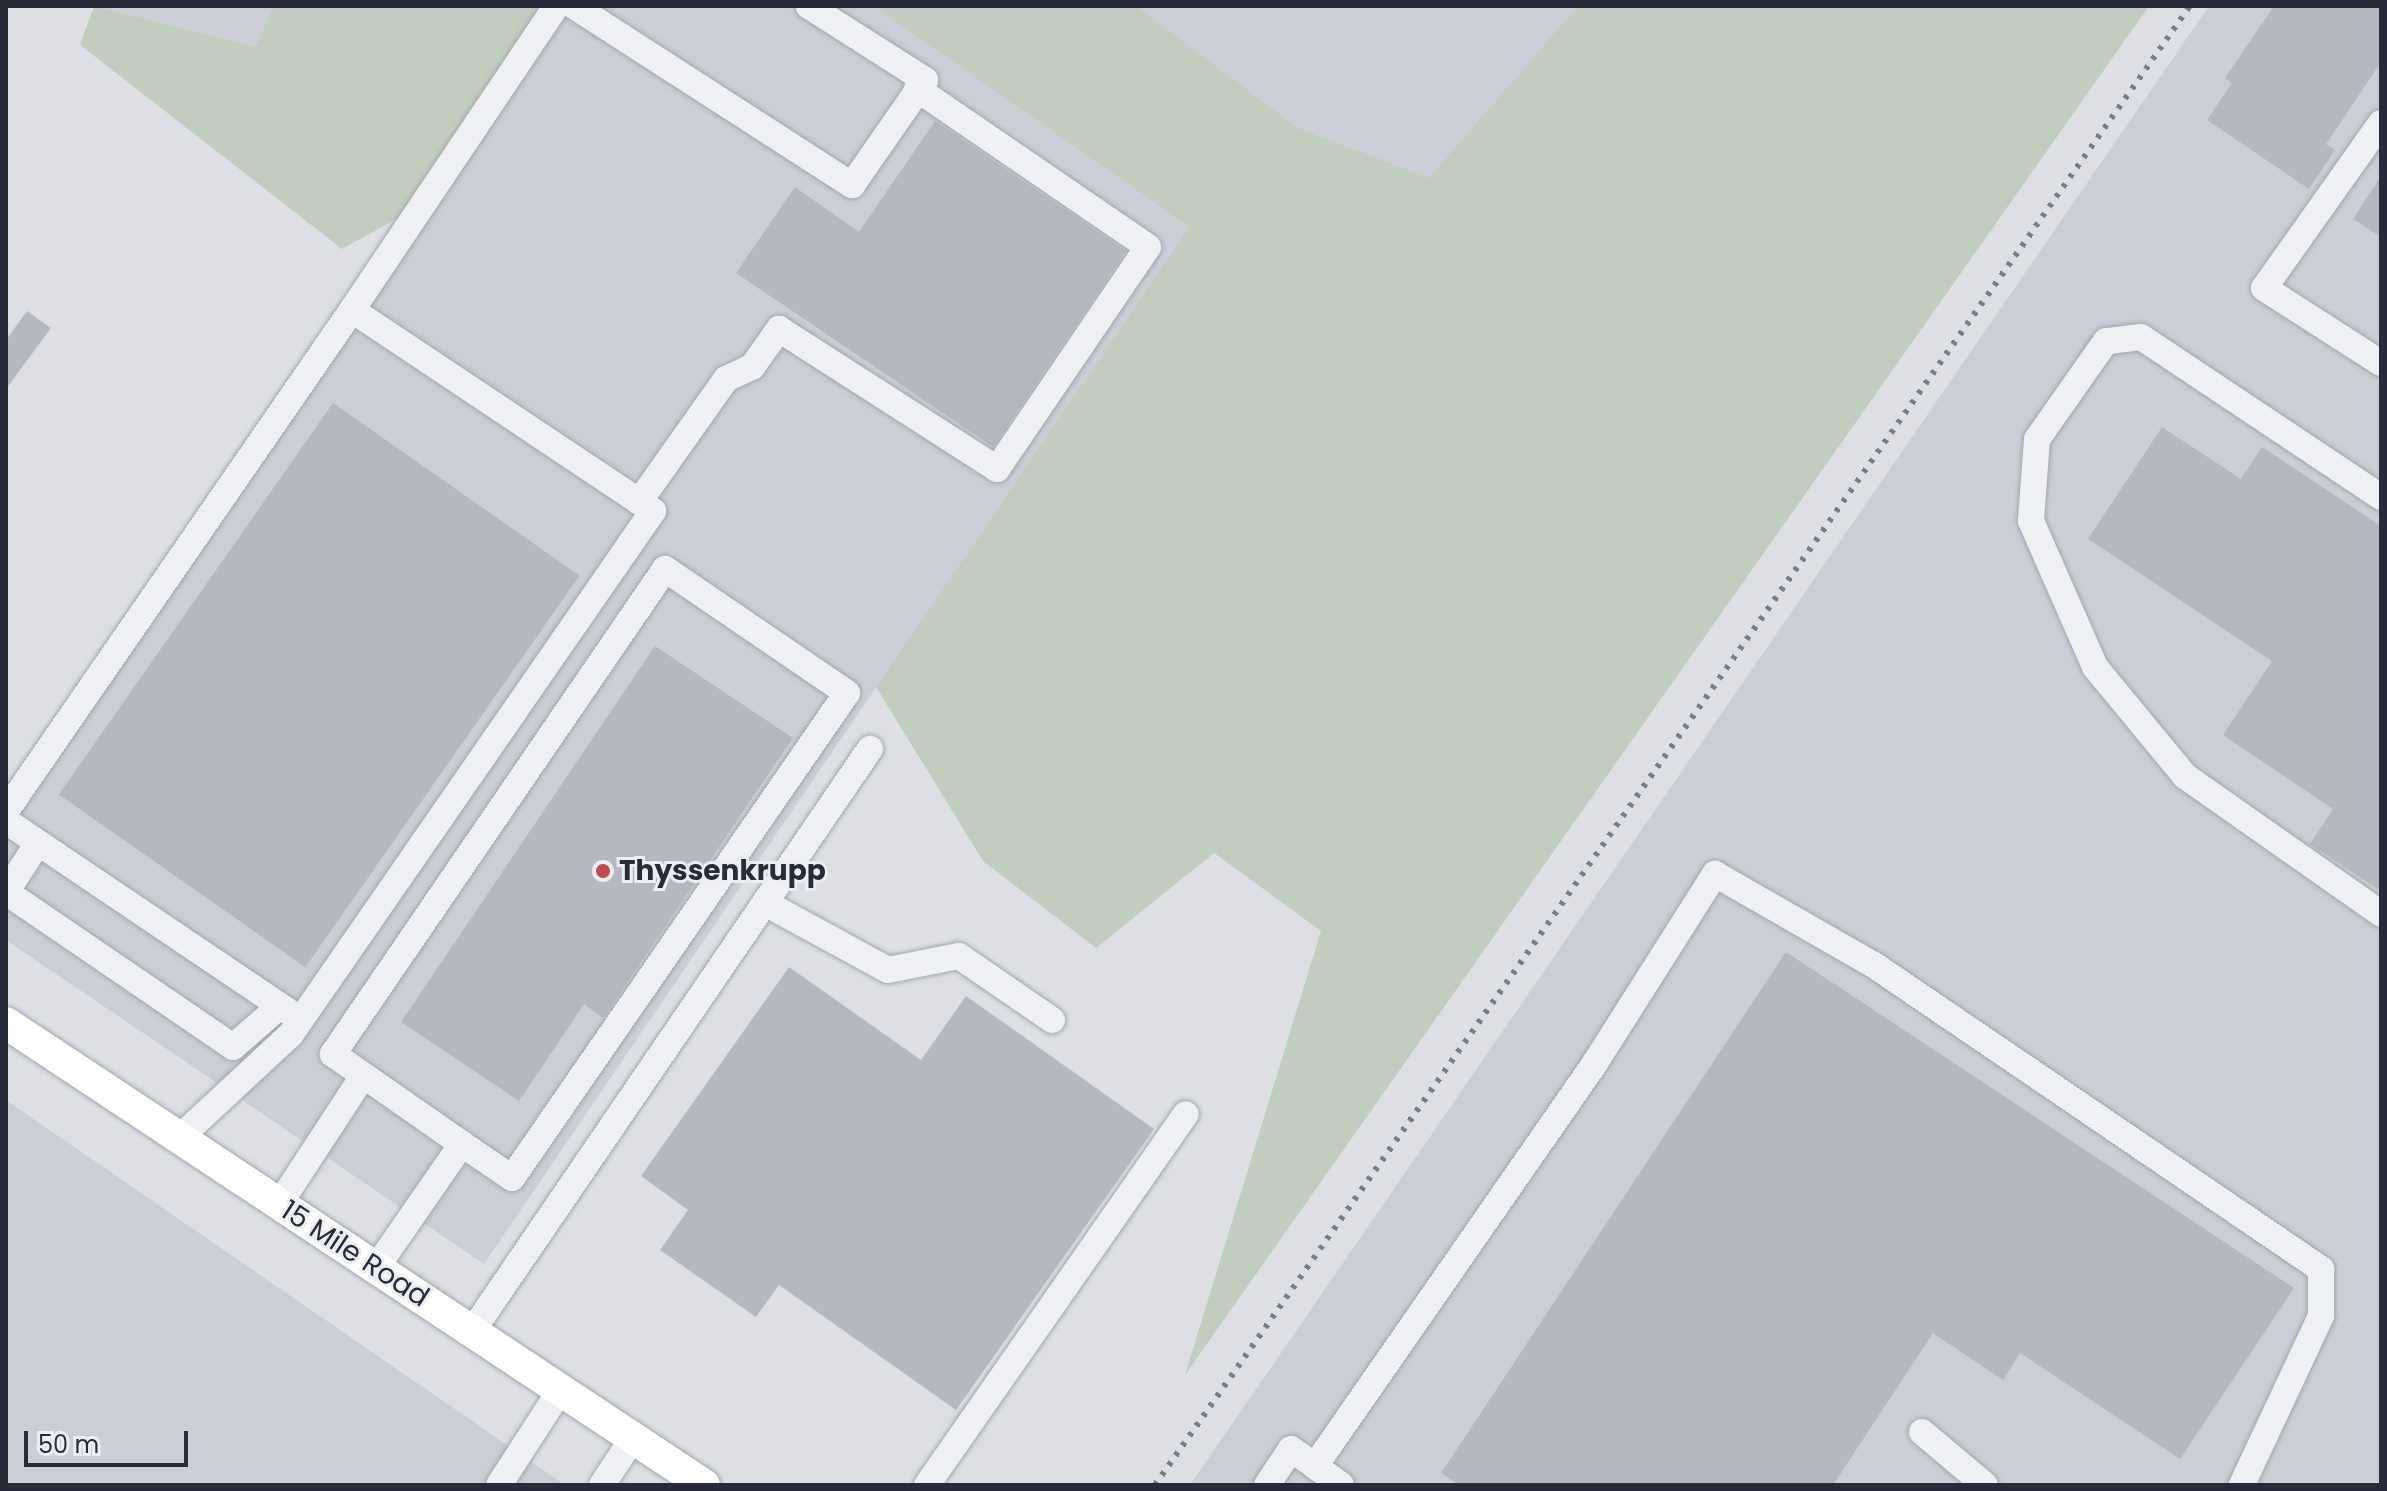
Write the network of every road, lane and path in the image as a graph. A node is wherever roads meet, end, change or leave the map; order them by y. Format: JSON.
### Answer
{"nodes":[{"id":1,"x":556,"y":6,"type":"edge"},
{"id":2,"x":574,"y":6,"type":"edge"},
{"id":3,"x":809,"y":6,"type":"edge"},
{"id":4,"x":917,"y":89,"type":"junction"},
{"id":5,"x":2381,"y":123,"type":"edge"},
{"id":6,"x":352,"y":310,"type":"junction"},
{"id":7,"x":2381,"y":363,"type":"edge"},
{"id":8,"x":2381,"y":497,"type":"edge"},
{"id":9,"x":639,"y":502,"type":"junction"},
{"id":10,"x":870,"y":749,"type":"dead end"},
{"id":11,"x":6,"y":811,"type":"edge"},
{"id":12,"x":6,"y":821,"type":"edge"},
{"id":13,"x":38,"y":843,"type":"junction"},
{"id":14,"x":765,"y":903,"type":"junction"},
{"id":15,"x":2381,"y":914,"type":"edge"},
{"id":16,"x":290,"y":1013,"type":"junction"},
{"id":17,"x":1052,"y":1020,"type":"dead end"},
{"id":18,"x":6,"y":1023,"type":"edge"},
{"id":19,"x":363,"y":1076,"type":"junction"},
{"id":20,"x":1186,"y":1114,"type":"dead end"},
{"id":21,"x":178,"y":1139,"type":"junction"},
{"id":22,"x":462,"y":1144,"type":"junction"},
{"id":23,"x":278,"y":1206,"type":"junction"},
{"id":24,"x":376,"y":1268,"type":"junction"},
{"id":25,"x":473,"y":1330,"type":"junction"},
{"id":26,"x":561,"y":1389,"type":"junction"},
{"id":27,"x":1922,"y":1432,"type":"dead end"},
{"id":28,"x":633,"y":1438,"type":"junction"},
{"id":29,"x":1315,"y":1466,"type":"junction"},
{"id":30,"x":500,"y":1485,"type":"edge"},
{"id":31,"x":602,"y":1485,"type":"edge"},
{"id":32,"x":704,"y":1485,"type":"edge"},
{"id":33,"x":927,"y":1485,"type":"edge"},
{"id":34,"x":1267,"y":1485,"type":"edge"},
{"id":35,"x":1341,"y":1485,"type":"edge"},
{"id":36,"x":1985,"y":1485,"type":"edge"},
{"id":37,"x":2242,"y":1485,"type":"edge"}],
"edges":[{"from":1,"to":6,"type":"street"},
{"from":2,"to":4,"type":"street"},
{"from":3,"to":4,"type":"street"},
{"from":4,"to":9,"type":"street"},
{"from":5,"to":7,"type":"street"},
{"from":6,"to":9,"type":"street"},
{"from":6,"to":11,"type":"street"},
{"from":8,"to":15,"type":"street"},
{"from":9,"to":16,"type":"street"},
{"from":10,"to":14,"type":"street"},
{"from":12,"to":13,"type":"street"},
{"from":13,"to":16,"type":"street"},
{"from":13,"to":16,"type":"street"},
{"from":14,"to":17,"type":"street"},
{"from":14,"to":25,"type":"street"},
{"from":16,"to":21,"type":"street"},
{"from":18,"to":21,"type":"main road","name":"15 Mile Road"},
{"from":19,"to":22,"type":"street"},
{"from":19,"to":22,"type":"street"},
{"from":19,"to":23,"type":"street"},
{"from":20,"to":33,"type":"street"},
{"from":21,"to":23,"type":"main road","name":"15 Mile Road"},
{"from":22,"to":24,"type":"street"},
{"from":23,"to":24,"type":"main road","name":"15 Mile Road"},
{"from":24,"to":25,"type":"main road","name":"15 Mile Road"},
{"from":25,"to":26,"type":"main road","name":"15 Mile Road"},
{"from":26,"to":28,"type":"main road","name":"15 Mile Road"},
{"from":26,"to":30,"type":"street"},
{"from":27,"to":36,"type":"street"},
{"from":28,"to":31,"type":"street"},
{"from":28,"to":32,"type":"main road","name":"15 Mile Road"},
{"from":29,"to":34,"type":"street"},
{"from":29,"to":35,"type":"street"},
{"from":29,"to":37,"type":"street"}]}
